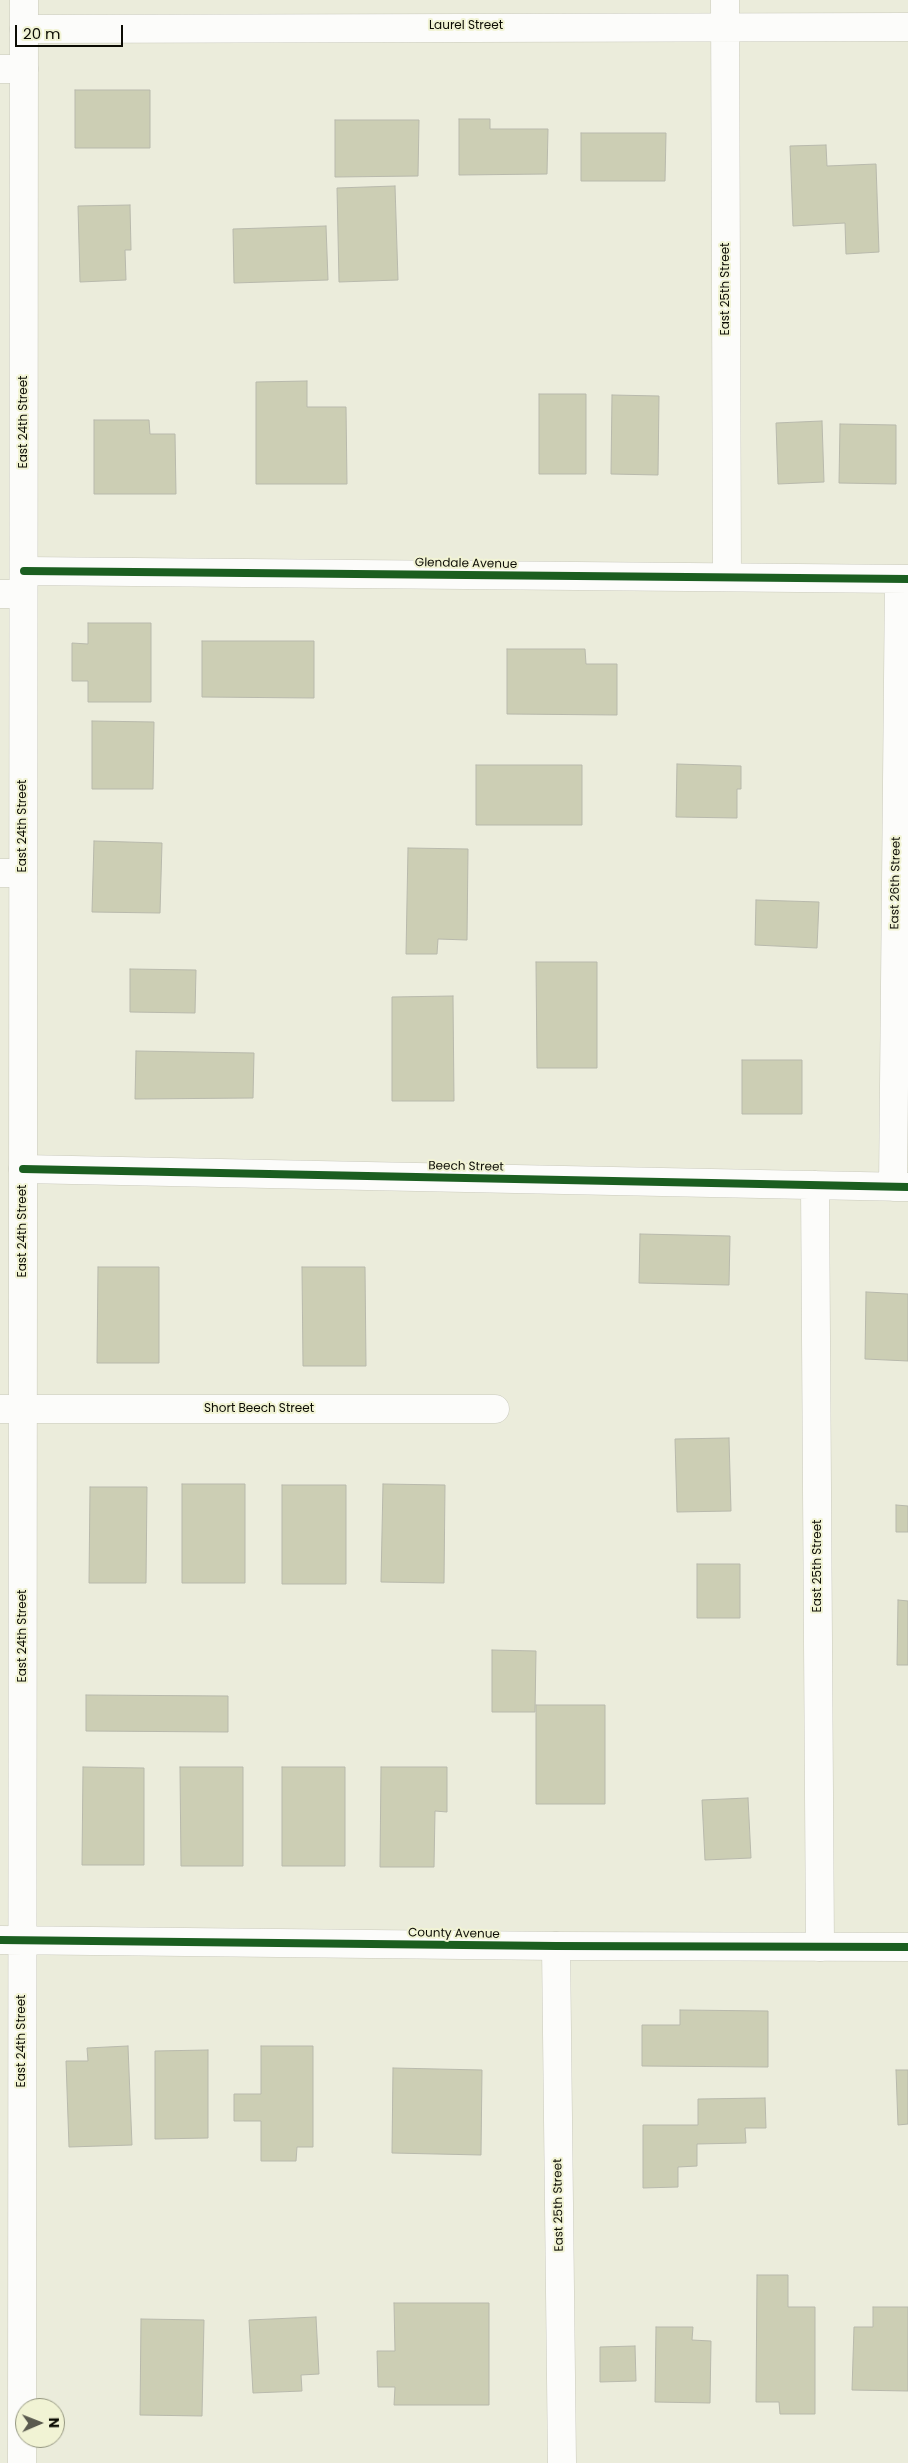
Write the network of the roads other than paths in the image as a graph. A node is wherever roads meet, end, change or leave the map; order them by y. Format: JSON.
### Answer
{"nodes":[{"id":1,"x":24,"y":0,"type":"edge"},
{"id":2,"x":725,"y":13,"type":"edge"},
{"id":3,"x":908,"y":27,"type":"edge"},
{"id":4,"x":24,"y":28,"type":"junction"},
{"id":5,"x":12,"y":69,"type":"edge"},
{"id":6,"x":727,"y":577,"type":"junction"},
{"id":7,"x":904,"y":579,"type":"edge"},
{"id":8,"x":16,"y":586,"type":"edge"},
{"id":9,"x":12,"y":873,"type":"edge"},
{"id":10,"x":23,"y":1169,"type":"junction"},
{"id":11,"x":815,"y":1185,"type":"junction"},
{"id":12,"x":901,"y":1187,"type":"edge"},
{"id":13,"x":495,"y":1409,"type":"dead end"},
{"id":14,"x":11,"y":1410,"type":"edge"},
{"id":15,"x":11,"y":1940,"type":"edge"},
{"id":16,"x":556,"y":1946,"type":"junction"},
{"id":17,"x":820,"y":1947,"type":"junction"},
{"id":18,"x":908,"y":1947,"type":"edge"},
{"id":19,"x":22,"y":2463,"type":"edge"},
{"id":20,"x":562,"y":2463,"type":"edge"}],
"edges":[{"from":1,"to":4,"type":"street","name":"East 24th Street"},
{"from":2,"to":3,"type":"street","name":"Laurel Street"},
{"from":2,"to":4,"type":"street","name":"Laurel Street"},
{"from":2,"to":6,"type":"street","name":"East 25th Street"},
{"from":4,"to":5,"type":"street","name":"East 24th Street"},
{"from":5,"to":8,"type":"street","name":"East 24th Street"},
{"from":6,"to":7,"type":"street","name":"Glendale Avenue"},
{"from":6,"to":8,"type":"street","name":"Glendale Avenue"},
{"from":7,"to":12,"type":"street","name":"East 26th Street"},
{"from":8,"to":9,"type":"street","name":"East 24th Street"},
{"from":9,"to":10,"type":"street","name":"East 24th Street"},
{"from":10,"to":11,"type":"street","name":"Beech Street"},
{"from":10,"to":14,"type":"street","name":"East 24th Street"},
{"from":11,"to":12,"type":"street","name":"Beech Street"},
{"from":11,"to":17,"type":"street","name":"East 25th Street"},
{"from":13,"to":14,"type":"street","name":"Short Beech Street"},
{"from":14,"to":15,"type":"street","name":"East 24th Street"},
{"from":15,"to":16,"type":"street","name":"County Avenue"},
{"from":15,"to":19,"type":"street","name":"East 24th Street"},
{"from":16,"to":17,"type":"street","name":"County Avenue"},
{"from":16,"to":20,"type":"street","name":"East 25th Street"},
{"from":17,"to":18,"type":"street","name":"County Avenue"}]}
